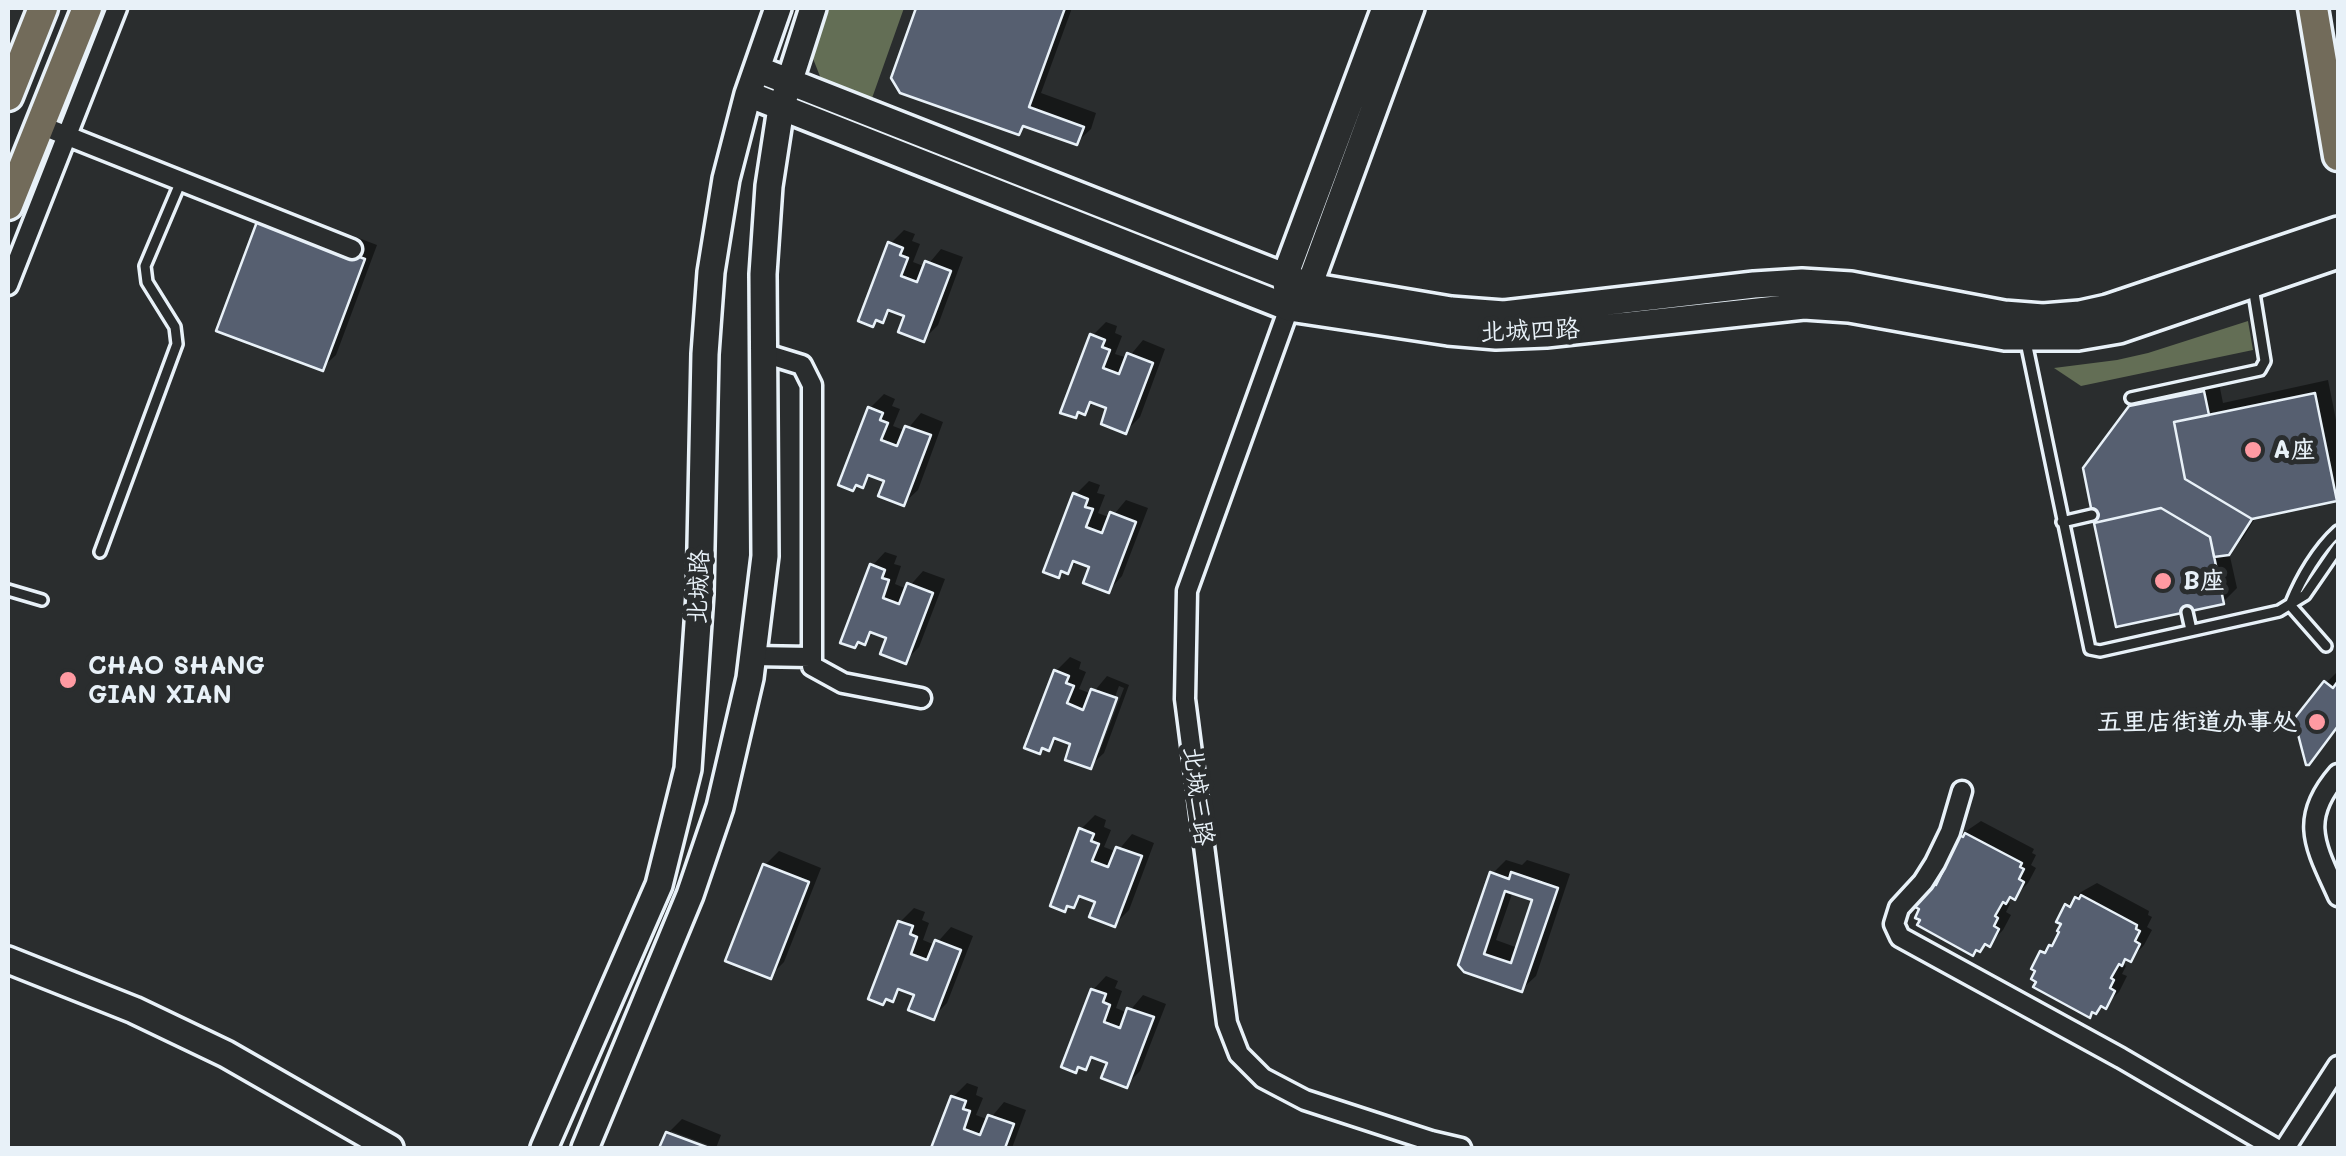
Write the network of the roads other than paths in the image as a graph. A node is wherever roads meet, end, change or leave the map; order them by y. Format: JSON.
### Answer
{"nodes":[{"id":1,"x":43,"y":8,"type":"edge"},
{"id":2,"x":88,"y":8,"type":"edge"},
{"id":3,"x":117,"y":8,"type":"edge"},
{"id":4,"x":778,"y":8,"type":"edge"},
{"id":5,"x":814,"y":8,"type":"edge"},
{"id":6,"x":1385,"y":8,"type":"edge"},
{"id":7,"x":1412,"y":8,"type":"edge"},
{"id":8,"x":2313,"y":8,"type":"edge"},
{"id":9,"x":2331,"y":8,"type":"edge"},
{"id":10,"x":2338,"y":55,"type":"edge"},
{"id":11,"x":758,"y":68,"type":"junction"},
{"id":12,"x":788,"y":81,"type":"junction"},
{"id":13,"x":748,"y":94,"type":"junction"},
{"id":14,"x":8,"y":96,"type":"edge"},
{"id":15,"x":781,"y":108,"type":"junction"},
{"id":16,"x":53,"y":130,"type":"junction"},
{"id":17,"x":2338,"y":156,"type":"edge"},
{"id":18,"x":181,"y":181,"type":"junction"},
{"id":19,"x":8,"y":205,"type":"edge"},
{"id":20,"x":2338,"y":230,"type":"edge"},
{"id":21,"x":352,"y":249,"type":"dead end"},
{"id":22,"x":2338,"y":255,"type":"edge"},
{"id":23,"x":1297,"y":281,"type":"junction"},
{"id":24,"x":2252,"y":284,"type":"junction"},
{"id":25,"x":8,"y":285,"type":"edge"},
{"id":26,"x":1289,"y":308,"type":"junction"},
{"id":27,"x":2024,"y":327,"type":"junction"},
{"id":28,"x":763,"y":353,"type":"junction"},
{"id":29,"x":2130,"y":398,"type":"dead end"},
{"id":30,"x":2092,"y":515,"type":"dead end"},
{"id":31,"x":2062,"y":522,"type":"junction"},
{"id":32,"x":2338,"y":531,"type":"edge"},
{"id":33,"x":2338,"y":546,"type":"edge"},
{"id":34,"x":100,"y":552,"type":"dead end"},
{"id":35,"x":8,"y":590,"type":"edge"},
{"id":36,"x":42,"y":600,"type":"dead end"},
{"id":37,"x":2290,"y":605,"type":"junction"},
{"id":38,"x":2187,"y":612,"type":"dead end"},
{"id":39,"x":2191,"y":630,"type":"junction"},
{"id":40,"x":2326,"y":646,"type":"dead end"},
{"id":41,"x":753,"y":656,"type":"junction"},
{"id":42,"x":810,"y":656,"type":"junction"},
{"id":43,"x":921,"y":698,"type":"dead end"},
{"id":44,"x":2338,"y":774,"type":"edge"},
{"id":45,"x":1962,"y":791,"type":"dead end"},
{"id":46,"x":2338,"y":896,"type":"edge"},
{"id":47,"x":8,"y":960,"type":"edge"},
{"id":48,"x":2338,"y":1066,"type":"edge"},
{"id":49,"x":390,"y":1148,"type":"edge"},
{"id":50,"x":544,"y":1148,"type":"edge"},
{"id":51,"x":585,"y":1148,"type":"edge"},
{"id":52,"x":1461,"y":1148,"type":"edge"},
{"id":53,"x":2276,"y":1148,"type":"edge"},
{"id":54,"x":2285,"y":1148,"type":"edge"}],
"edges":[{"from":1,"to":14,"type":"main road"},
{"from":2,"to":16,"type":"main road"},
{"from":3,"to":16,"type":"street"},
{"from":4,"to":11,"type":"main road","name":"北城路"},
{"from":5,"to":12,"type":"main road"},
{"from":6,"to":23,"type":"main road","name":"北城三路"},
{"from":7,"to":23,"type":"main road","name":"北城三路"},
{"from":8,"to":17,"type":"main road"},
{"from":9,"to":10,"type":"main road"},
{"from":11,"to":12,"type":"main road","name":"北城四路"},
{"from":11,"to":13,"type":"main road","name":"北城路"},
{"from":12,"to":15,"type":"main road"},
{"from":12,"to":23,"type":"main road","name":"北城四路"},
{"from":13,"to":15,"type":"main road","name":"北城四路"},
{"from":13,"to":50,"type":"main road","name":"北城路"},
{"from":15,"to":26,"type":"main road","name":"北城四路"},
{"from":15,"to":28,"type":"main road"},
{"from":16,"to":18,"type":"street"},
{"from":16,"to":19,"type":"main road"},
{"from":16,"to":25,"type":"street"},
{"from":18,"to":21,"type":"street"},
{"from":18,"to":34,"type":"lane"},
{"from":20,"to":27,"type":"main road","name":"北城四路"},
{"from":22,"to":24,"type":"main road","name":"北城四路"},
{"from":23,"to":26,"type":"main road","name":"北城三路"},
{"from":23,"to":27,"type":"main road","name":"北城四路"},
{"from":24,"to":27,"type":"main road","name":"北城四路"},
{"from":24,"to":29,"type":"lane"},
{"from":26,"to":27,"type":"main road","name":"北城四路"},
{"from":26,"to":52,"type":"street","name":"北城三路"},
{"from":27,"to":31,"type":"lane"},
{"from":28,"to":41,"type":"main road"},
{"from":28,"to":42,"type":"street"},
{"from":30,"to":31,"type":"lane"},
{"from":31,"to":39,"type":"lane"},
{"from":32,"to":37,"type":"lane"},
{"from":33,"to":37,"type":"lane"},
{"from":35,"to":36,"type":"lane"},
{"from":37,"to":39,"type":"lane"},
{"from":37,"to":40,"type":"lane"},
{"from":38,"to":39,"type":"lane"},
{"from":41,"to":42,"type":"street"},
{"from":41,"to":51,"type":"main road"},
{"from":42,"to":43,"type":"street"},
{"from":44,"to":46,"type":"street"},
{"from":45,"to":53,"type":"street"},
{"from":47,"to":49,"type":"main road"},
{"from":48,"to":54,"type":"street"}]}
